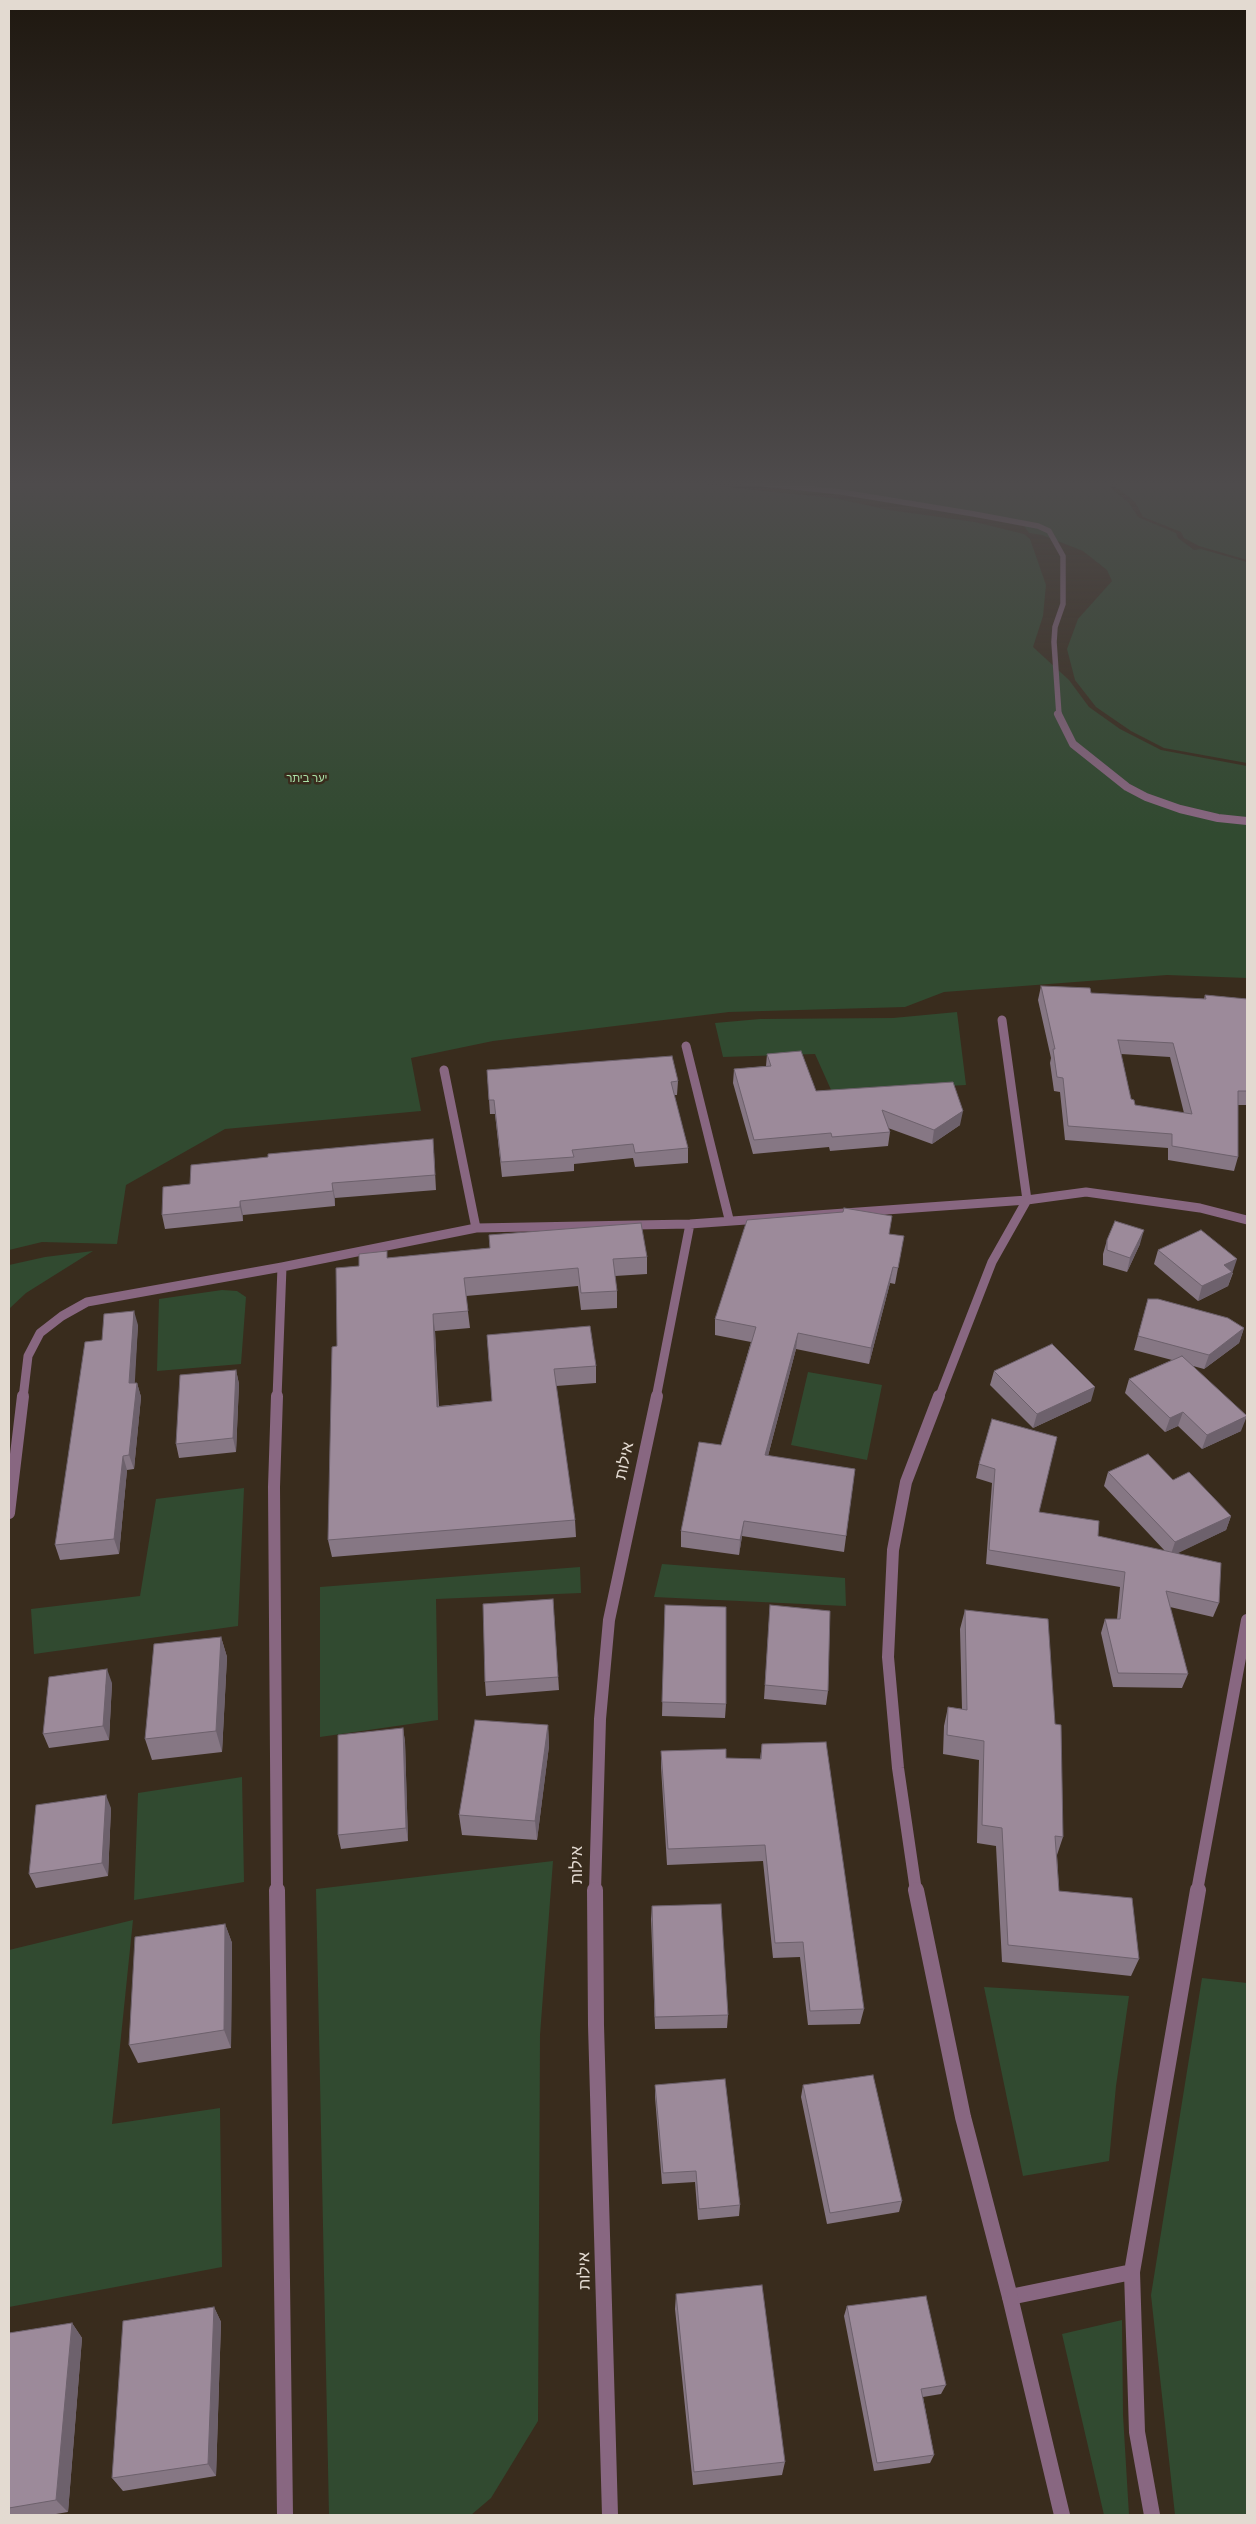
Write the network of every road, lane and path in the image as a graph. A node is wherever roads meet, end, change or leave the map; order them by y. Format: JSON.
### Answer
{"nodes":[{"id":1,"x":1063,"y":600,"type":"edge"},
{"id":2,"x":1247,"y":821,"type":"edge"},
{"id":3,"x":1002,"y":1020,"type":"dead end"},
{"id":4,"x":686,"y":1046,"type":"dead end"},
{"id":5,"x":444,"y":1070,"type":"dead end"},
{"id":6,"x":1028,"y":1200,"type":"junction"},
{"id":7,"x":729,"y":1219,"type":"junction"},
{"id":8,"x":1247,"y":1220,"type":"edge"},
{"id":9,"x":690,"y":1224,"type":"junction"},
{"id":10,"x":476,"y":1228,"type":"junction"},
{"id":11,"x":282,"y":1267,"type":"junction"},
{"id":12,"x":9,"y":1513,"type":"edge"},
{"id":13,"x":1247,"y":1620,"type":"edge"},
{"id":14,"x":1132,"y":2272,"type":"junction"},
{"id":15,"x":1010,"y":2297,"type":"junction"},
{"id":16,"x":285,"y":2515,"type":"edge"},
{"id":17,"x":610,"y":2515,"type":"edge"},
{"id":18,"x":1062,"y":2515,"type":"edge"},
{"id":19,"x":1152,"y":2515,"type":"edge"}],
"edges":[{"from":1,"to":2,"type":"street"},
{"from":3,"to":6,"type":"street"},
{"from":4,"to":7,"type":"street"},
{"from":5,"to":10,"type":"street"},
{"from":6,"to":7,"type":"street"},
{"from":6,"to":8,"type":"street"},
{"from":6,"to":15,"type":"street"},
{"from":7,"to":9,"type":"street"},
{"from":9,"to":10,"type":"street"},
{"from":9,"to":17,"type":"street","name":"אילות"},
{"from":10,"to":11,"type":"street"},
{"from":11,"to":12,"type":"street"},
{"from":11,"to":16,"type":"street"},
{"from":13,"to":14,"type":"street"},
{"from":14,"to":15,"type":"street"},
{"from":14,"to":19,"type":"street"},
{"from":15,"to":18,"type":"street"}]}
